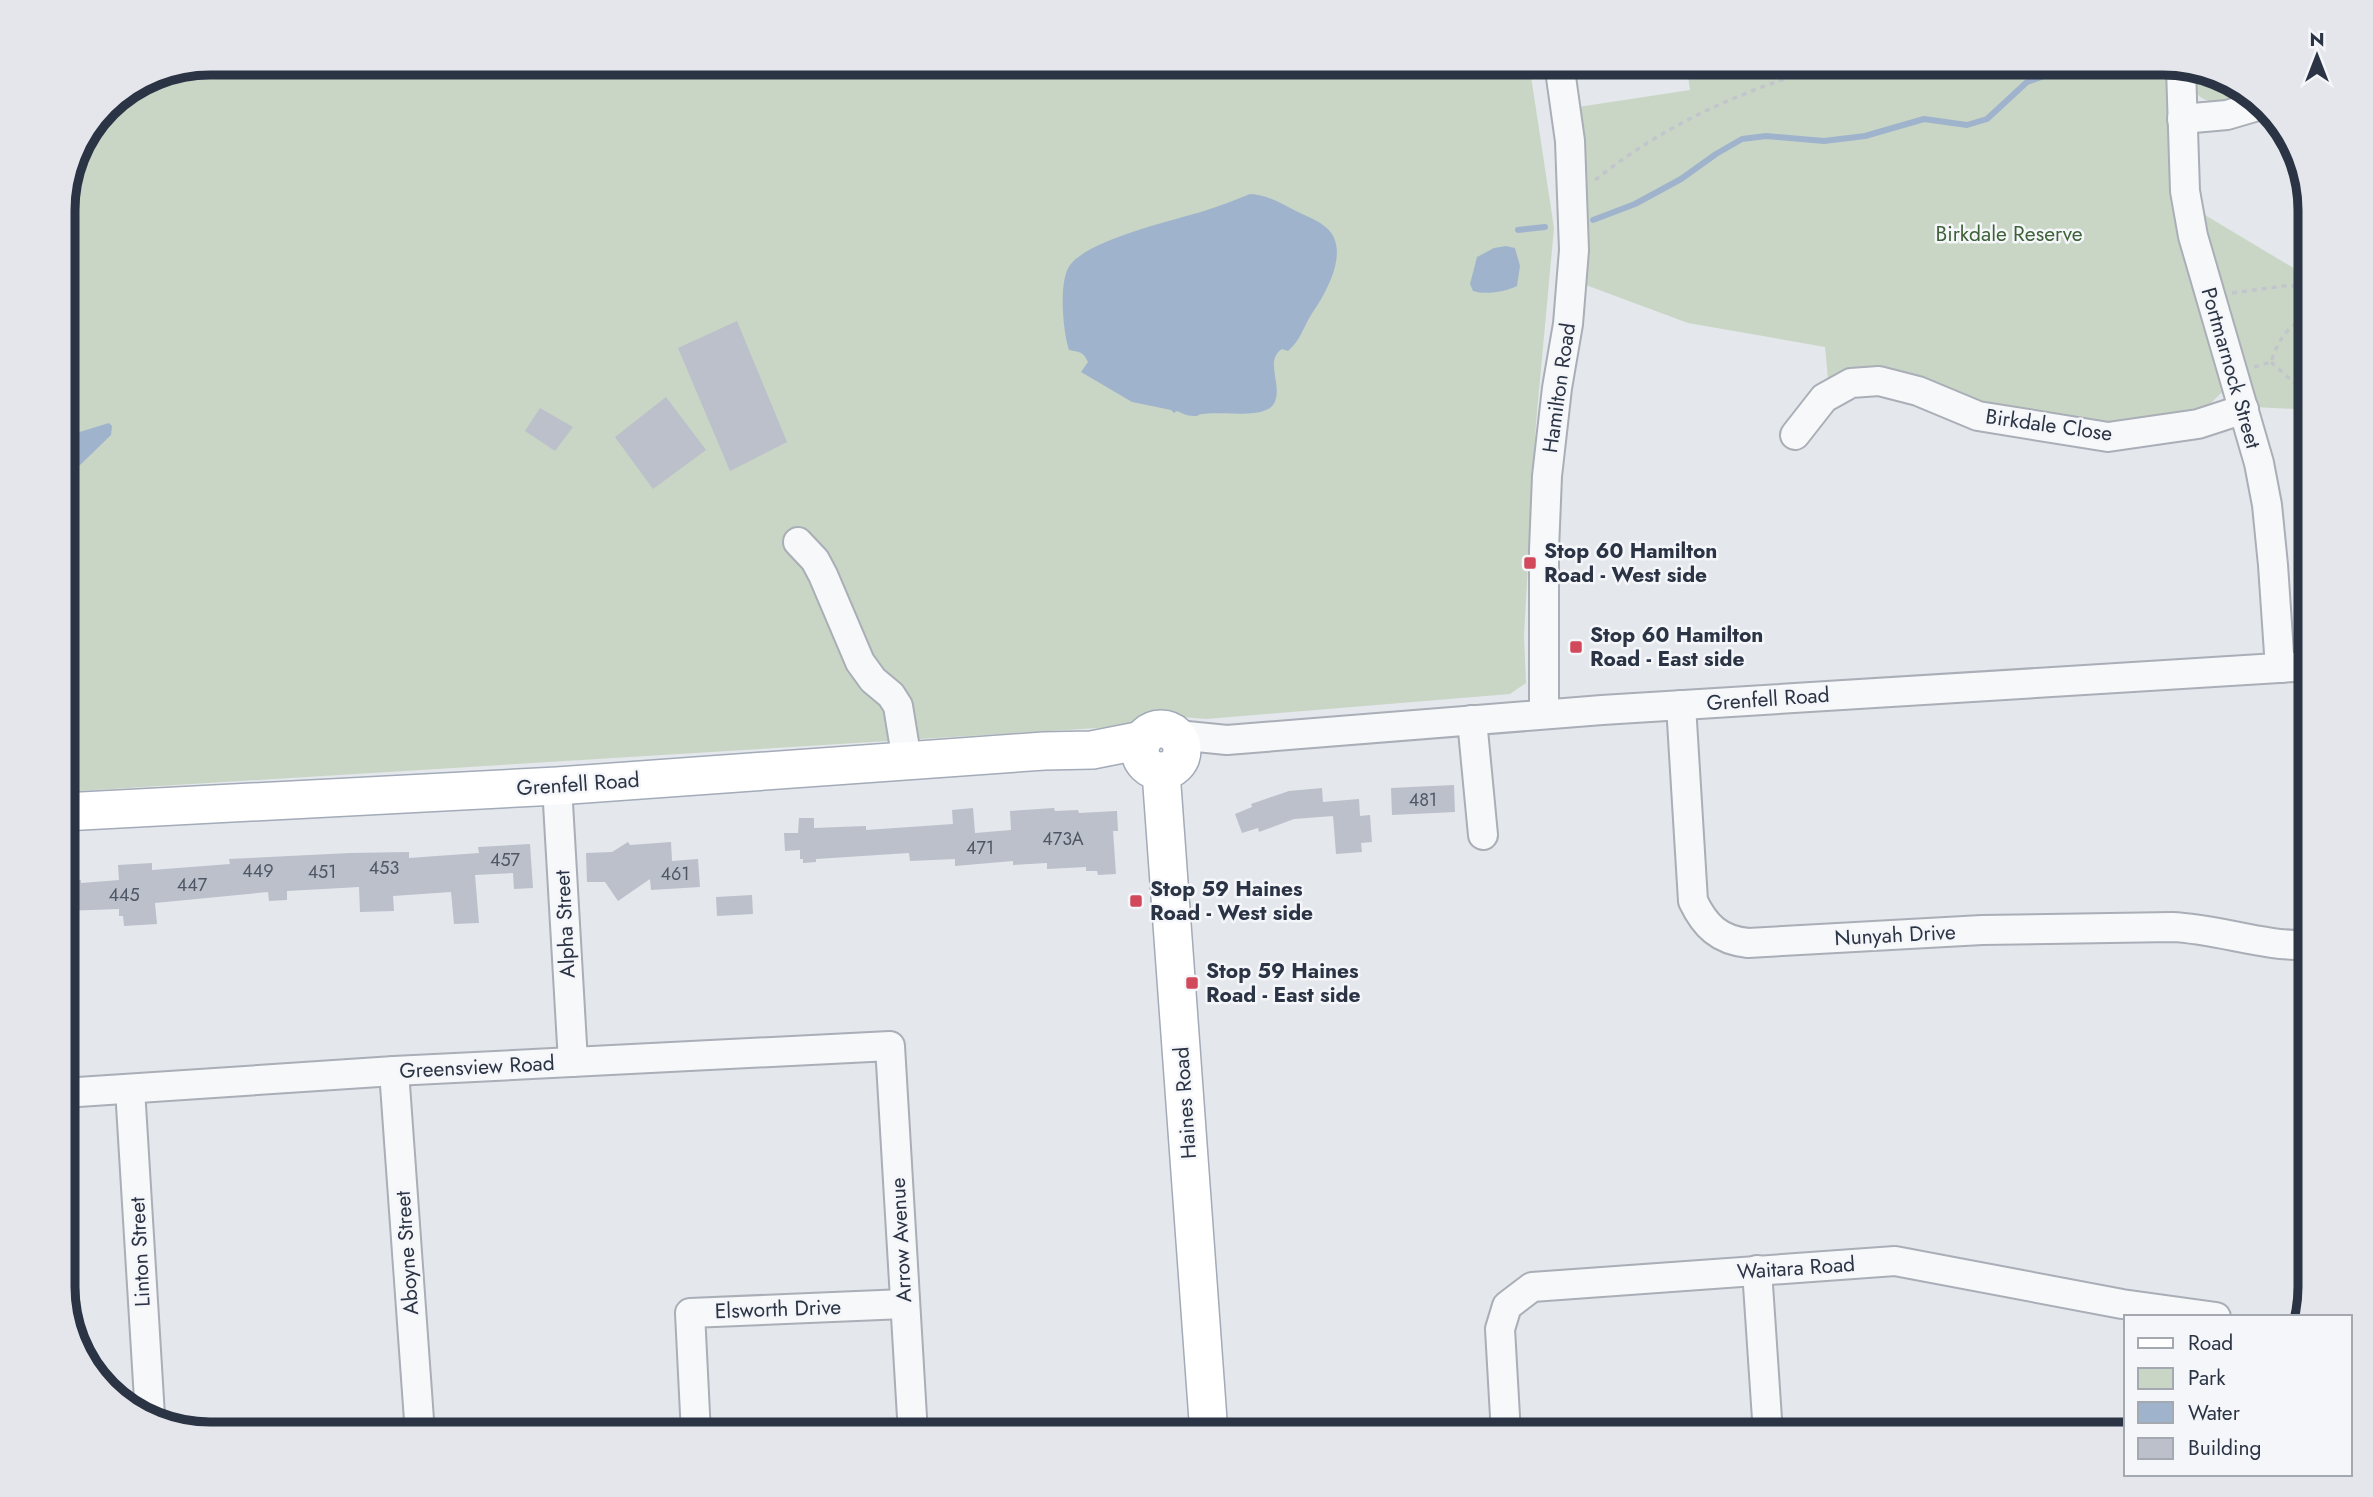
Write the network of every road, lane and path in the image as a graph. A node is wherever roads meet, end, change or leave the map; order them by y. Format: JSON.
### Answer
{"nodes":[{"id":1,"x":1561,"y":75,"type":"edge"},
{"id":2,"x":1794,"y":75,"type":"edge"},
{"id":3,"x":2181,"y":76,"type":"edge"},
{"id":4,"x":2251,"y":108,"type":"edge"},
{"id":5,"x":2182,"y":119,"type":"junction"},
{"id":6,"x":1573,"y":197,"type":"junction"},
{"id":7,"x":2297,"y":288,"type":"edge"},
{"id":8,"x":2234,"y":306,"type":"dead end"},
{"id":9,"x":2297,"y":322,"type":"edge"},
{"id":10,"x":2271,"y":362,"type":"junction"},
{"id":11,"x":2233,"y":374,"type":"junction"},
{"id":12,"x":2297,"y":385,"type":"edge"},
{"id":13,"x":2244,"y":408,"type":"junction"},
{"id":14,"x":1795,"y":435,"type":"dead end"},
{"id":15,"x":798,"y":542,"type":"dead end"},
{"id":16,"x":2297,"y":667,"type":"edge"},
{"id":17,"x":2280,"y":668,"type":"junction"},
{"id":18,"x":1681,"y":705,"type":"junction"},
{"id":19,"x":1544,"y":714,"type":"junction"},
{"id":20,"x":1472,"y":720,"type":"junction"},
{"id":21,"x":1161,"y":752,"type":"junction"},
{"id":22,"x":907,"y":761,"type":"junction"},
{"id":23,"x":557,"y":786,"type":"junction"},
{"id":24,"x":76,"y":811,"type":"edge"},
{"id":25,"x":1483,"y":835,"type":"dead end"},
{"id":26,"x":2298,"y":945,"type":"edge"},
{"id":27,"x":890,"y":1046,"type":"joint"},
{"id":28,"x":573,"y":1062,"type":"junction"},
{"id":29,"x":394,"y":1071,"type":"junction"},
{"id":30,"x":130,"y":1089,"type":"junction"},
{"id":31,"x":76,"y":1092,"type":"edge"},
{"id":32,"x":1757,"y":1270,"type":"junction"},
{"id":33,"x":904,"y":1304,"type":"junction"},
{"id":34,"x":2202,"y":1315,"type":"edge"},
{"id":35,"x":149,"y":1407,"type":"edge"},
{"id":36,"x":419,"y":1422,"type":"edge"},
{"id":37,"x":695,"y":1422,"type":"edge"},
{"id":38,"x":913,"y":1422,"type":"edge"},
{"id":39,"x":1208,"y":1422,"type":"edge"},
{"id":40,"x":1505,"y":1422,"type":"edge"},
{"id":41,"x":1767,"y":1422,"type":"edge"}],
"edges":[{"from":1,"to":6,"type":"street","name":"Hamilton Road"},
{"from":2,"to":6,"type":"path"},
{"from":3,"to":5,"type":"street","name":"Portmarnock Street"},
{"from":4,"to":5,"type":"street"},
{"from":5,"to":11,"type":"street","name":"Portmarnock Street"},
{"from":6,"to":19,"type":"street","name":"Hamilton Road"},
{"from":7,"to":8,"type":"path"},
{"from":9,"to":10,"type":"path"},
{"from":10,"to":11,"type":"path"},
{"from":10,"to":12,"type":"path"},
{"from":11,"to":13,"type":"street","name":"Portmarnock Street"},
{"from":13,"to":14,"type":"street","name":"Birkdale Close"},
{"from":13,"to":17,"type":"street","name":"Portmarnock Street"},
{"from":15,"to":22,"type":"street"},
{"from":16,"to":17,"type":"street","name":"Grenfell Road"},
{"from":17,"to":18,"type":"street","name":"Grenfell Road"},
{"from":18,"to":19,"type":"street","name":"Grenfell Road"},
{"from":18,"to":26,"type":"street","name":"Nunyah Drive"},
{"from":19,"to":20,"type":"street","name":"Grenfell Road"},
{"from":20,"to":21,"type":"street","name":"Grenfell Road"},
{"from":20,"to":25,"type":"street"},
{"from":21,"to":22,"type":"main road","name":"Grenfell Road"},
{"from":21,"to":39,"type":"main road","name":"Haines Road"},
{"from":22,"to":23,"type":"main road","name":"Grenfell Road"},
{"from":23,"to":24,"type":"main road","name":"Grenfell Road"},
{"from":23,"to":28,"type":"street","name":"Alpha Street"},
{"from":27,"to":28,"type":"street","name":"Greensview Road"},
{"from":27,"to":33,"type":"street","name":"Arrow Avenue"},
{"from":28,"to":29,"type":"street","name":"Greensview Road"},
{"from":29,"to":30,"type":"street","name":"Greensview Road"},
{"from":29,"to":36,"type":"street","name":"Aboyne Street"},
{"from":30,"to":31,"type":"street","name":"Greensview Road"},
{"from":30,"to":35,"type":"street","name":"Linton Street"},
{"from":32,"to":34,"type":"street","name":"Waitara Road"},
{"from":32,"to":40,"type":"street","name":"Waitara Road"},
{"from":32,"to":41,"type":"street"},
{"from":33,"to":37,"type":"street","name":"Elsworth Drive"},
{"from":33,"to":38,"type":"street","name":"Arrow Avenue"}]}
